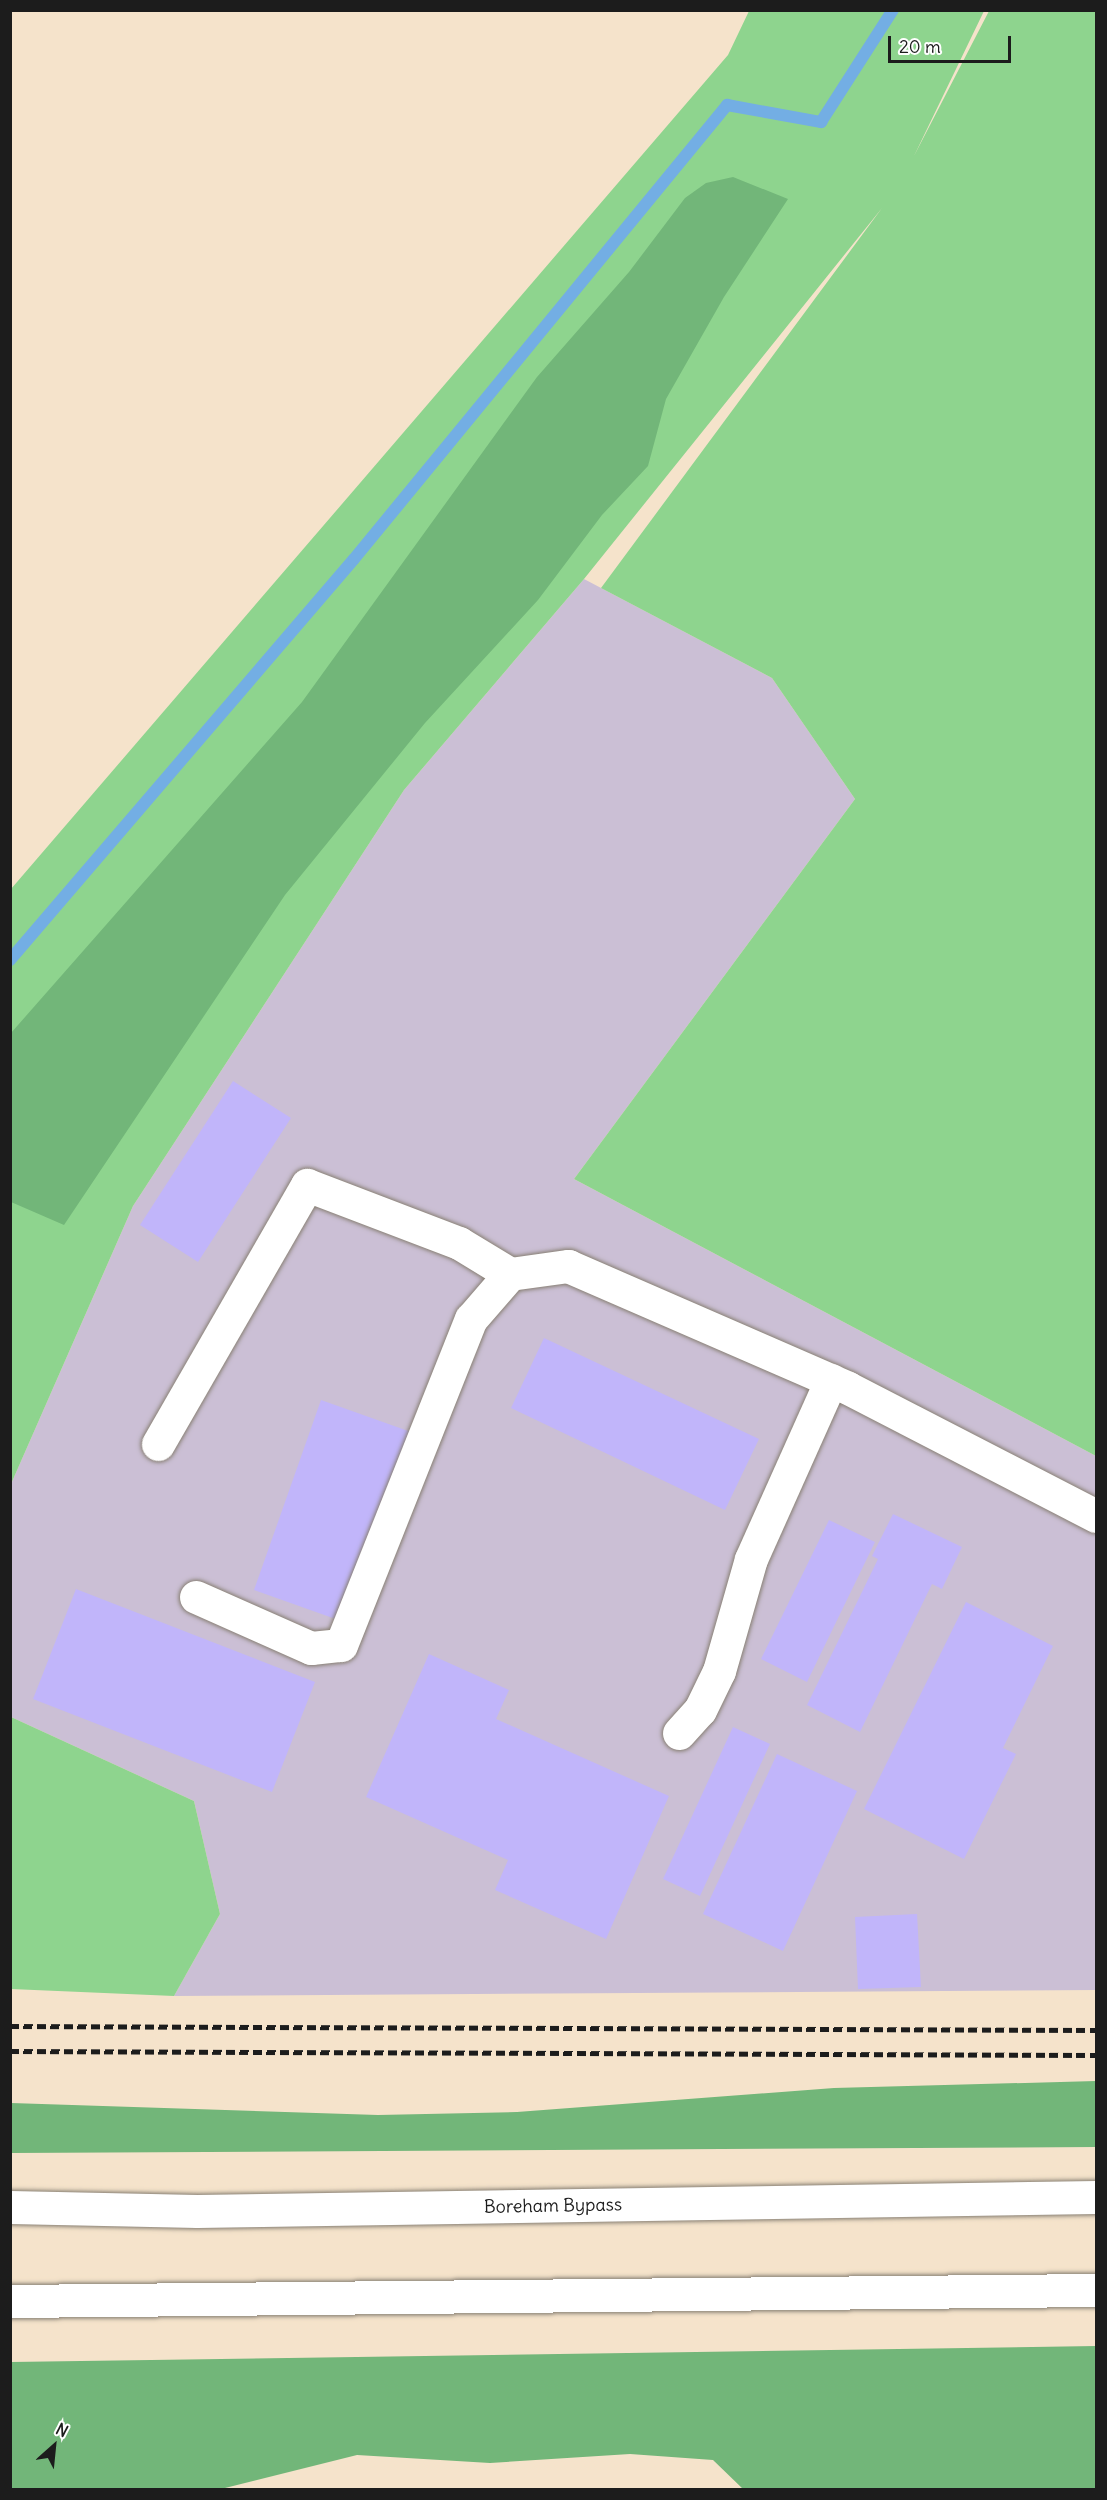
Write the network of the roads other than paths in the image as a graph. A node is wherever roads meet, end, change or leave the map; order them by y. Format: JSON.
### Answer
{"nodes":[{"id":1,"x":510,"y":1274,"type":"junction"},
{"id":2,"x":831,"y":1380,"type":"junction"},
{"id":3,"x":158,"y":1444,"type":"dead end"},
{"id":4,"x":1096,"y":1516,"type":"edge"},
{"id":5,"x":196,"y":1597,"type":"dead end"},
{"id":6,"x":679,"y":1733,"type":"dead end"},
{"id":7,"x":10,"y":2192,"type":"edge"},
{"id":8,"x":1096,"y":2197,"type":"edge"},
{"id":9,"x":10,"y":2207,"type":"edge"},
{"id":10,"x":197,"y":2211,"type":"junction"},
{"id":11,"x":1096,"y":2290,"type":"edge"},
{"id":12,"x":10,"y":2301,"type":"edge"}],
"edges":[{"from":1,"to":2,"type":"main road"},
{"from":1,"to":3,"type":"main road"},
{"from":1,"to":5,"type":"main road"},
{"from":2,"to":4,"type":"main road"},
{"from":2,"to":6,"type":"main road"},
{"from":7,"to":10,"type":"main road"},
{"from":8,"to":10,"type":"main road","name":"Boreham Bypass"},
{"from":9,"to":10,"type":"main road","name":"Boreham Bypass"},
{"from":11,"to":12,"type":"main road"}]}
